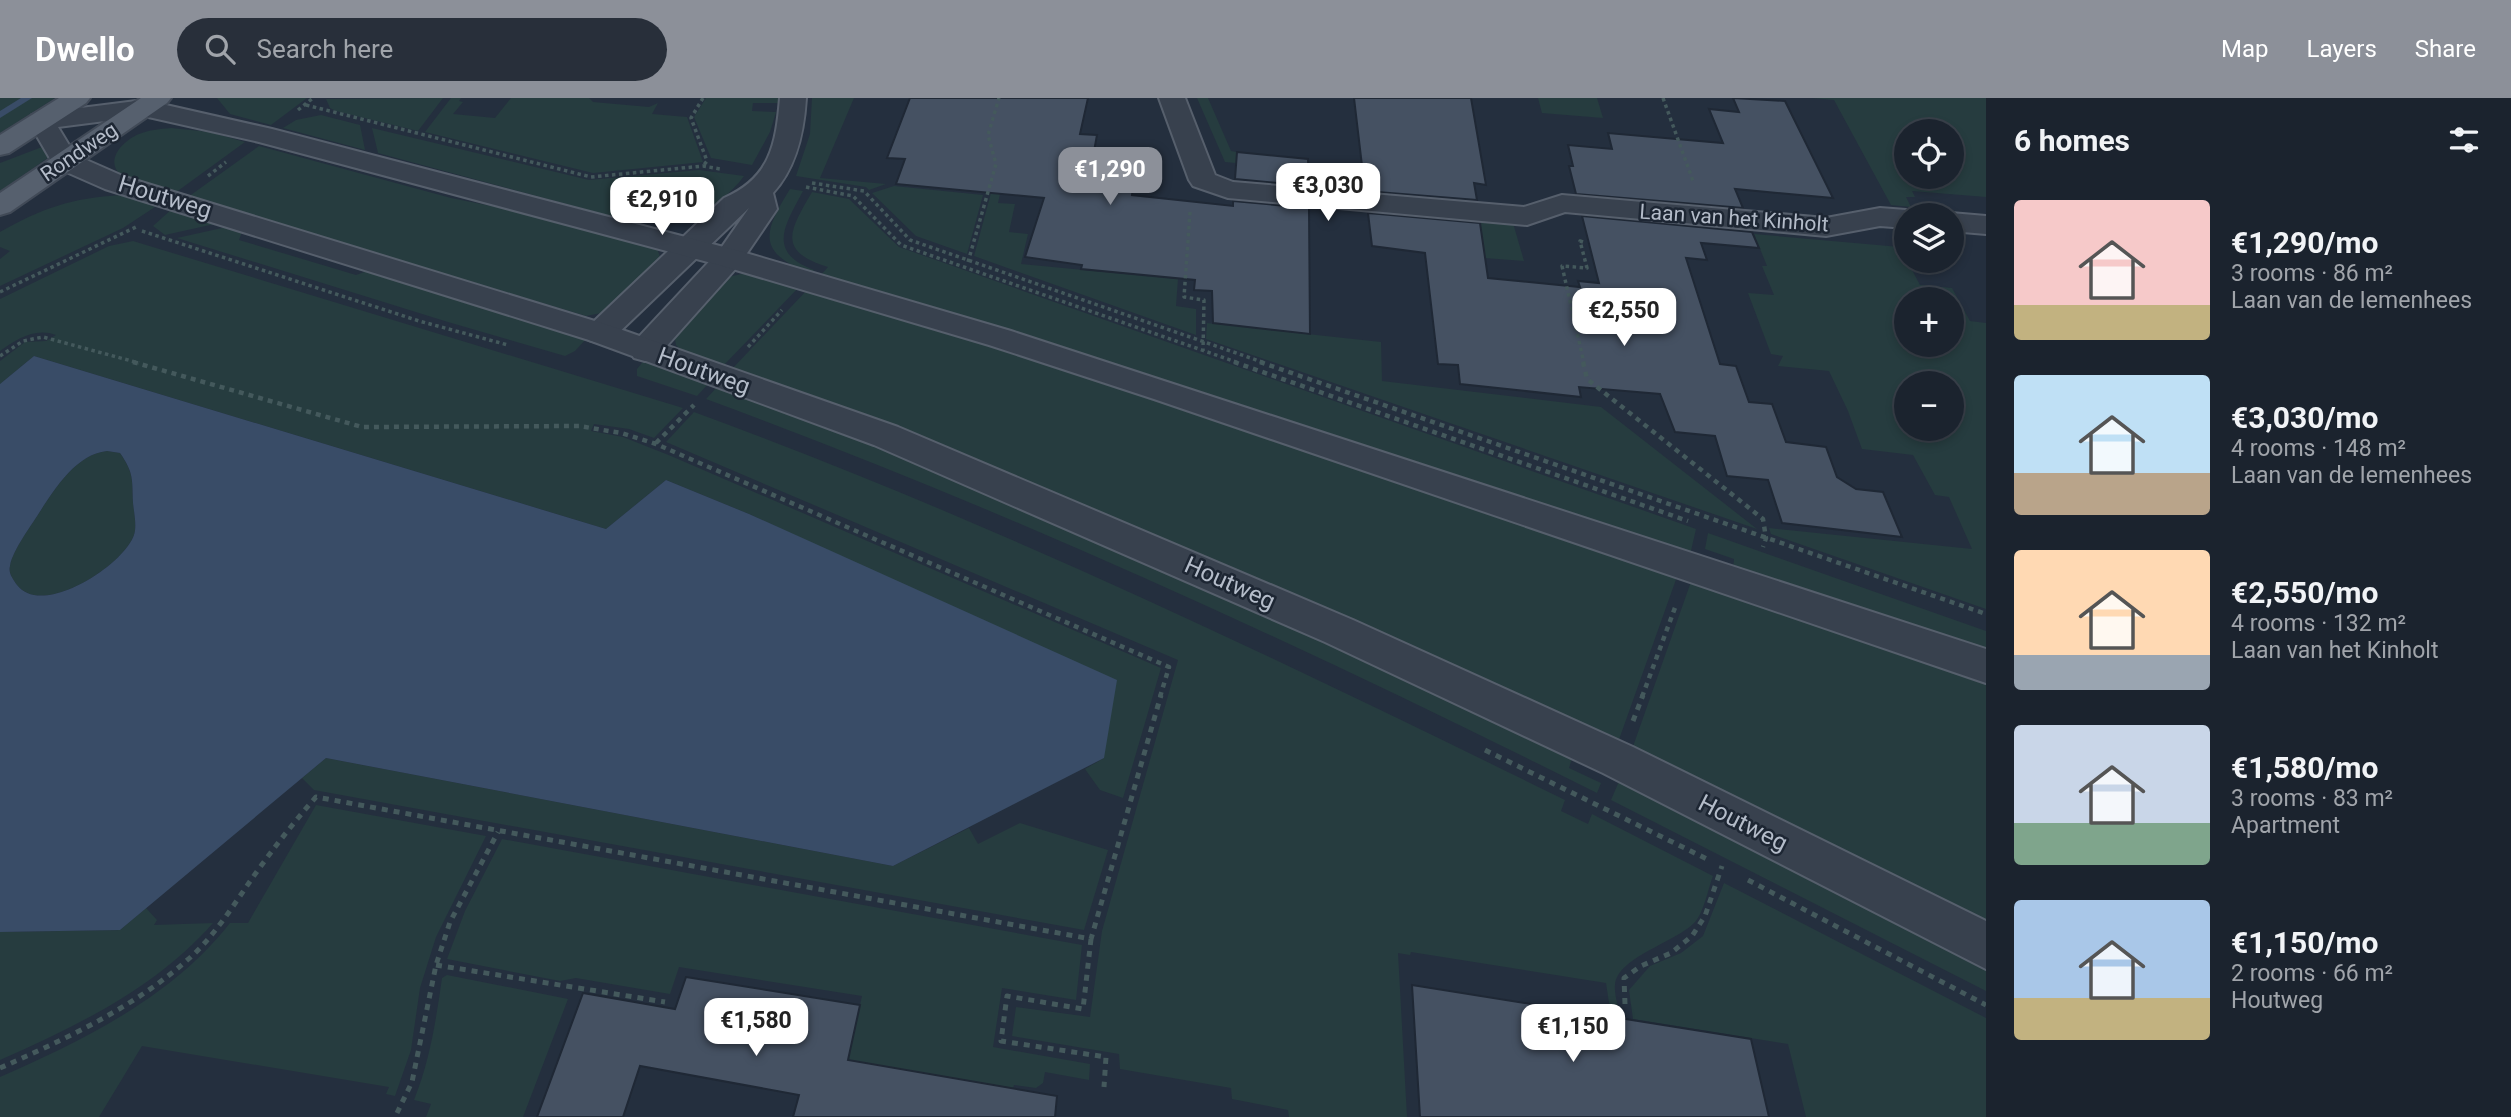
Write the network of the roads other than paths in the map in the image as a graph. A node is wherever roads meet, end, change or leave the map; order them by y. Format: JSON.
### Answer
{"nodes":[{"id":1,"x":77,"y":98,"type":"edge"},
{"id":2,"x":793,"y":98,"type":"edge"},
{"id":3,"x":1172,"y":98,"type":"edge"},
{"id":4,"x":151,"y":103,"type":"edge"},
{"id":5,"x":41,"y":121,"type":"junction"},
{"id":6,"x":0,"y":148,"type":"edge"},
{"id":7,"x":65,"y":161,"type":"junction"},
{"id":8,"x":765,"y":184,"type":"junction"},
{"id":9,"x":0,"y":206,"type":"edge"},
{"id":10,"x":1894,"y":218,"type":"edge"},
{"id":11,"x":1964,"y":223,"type":"edge"},
{"id":12,"x":1986,"y":225,"type":"edge"},
{"id":13,"x":689,"y":246,"type":"junction"},
{"id":14,"x":729,"y":258,"type":"junction"},
{"id":15,"x":600,"y":333,"type":"junction"},
{"id":16,"x":645,"y":349,"type":"junction"},
{"id":17,"x":1986,"y":666,"type":"edge"},
{"id":18,"x":1986,"y":946,"type":"edge"}],
"edges":[{"from":1,"to":5,"type":"main road","name":"Rondweg"},
{"from":2,"to":8,"type":"street"},
{"from":3,"to":10,"type":"street","name":"Laan van het Kinholt"},
{"from":4,"to":5,"type":"street"},
{"from":4,"to":7,"type":"main road","name":"Rondweg"},
{"from":4,"to":13,"type":"street"},
{"from":5,"to":6,"type":"main road","name":"Rondweg"},
{"from":5,"to":7,"type":"street"},
{"from":7,"to":9,"type":"main road","name":"Rondweg"},
{"from":7,"to":15,"type":"street","name":"Houtweg"},
{"from":8,"to":13,"type":"street"},
{"from":8,"to":14,"type":"street"},
{"from":11,"to":12,"type":"street"},
{"from":13,"to":14,"type":"street"},
{"from":13,"to":15,"type":"street"},
{"from":14,"to":16,"type":"street"},
{"from":14,"to":17,"type":"street"},
{"from":15,"to":16,"type":"street","name":"Houtweg"},
{"from":16,"to":18,"type":"street","name":"Houtweg"}]}
